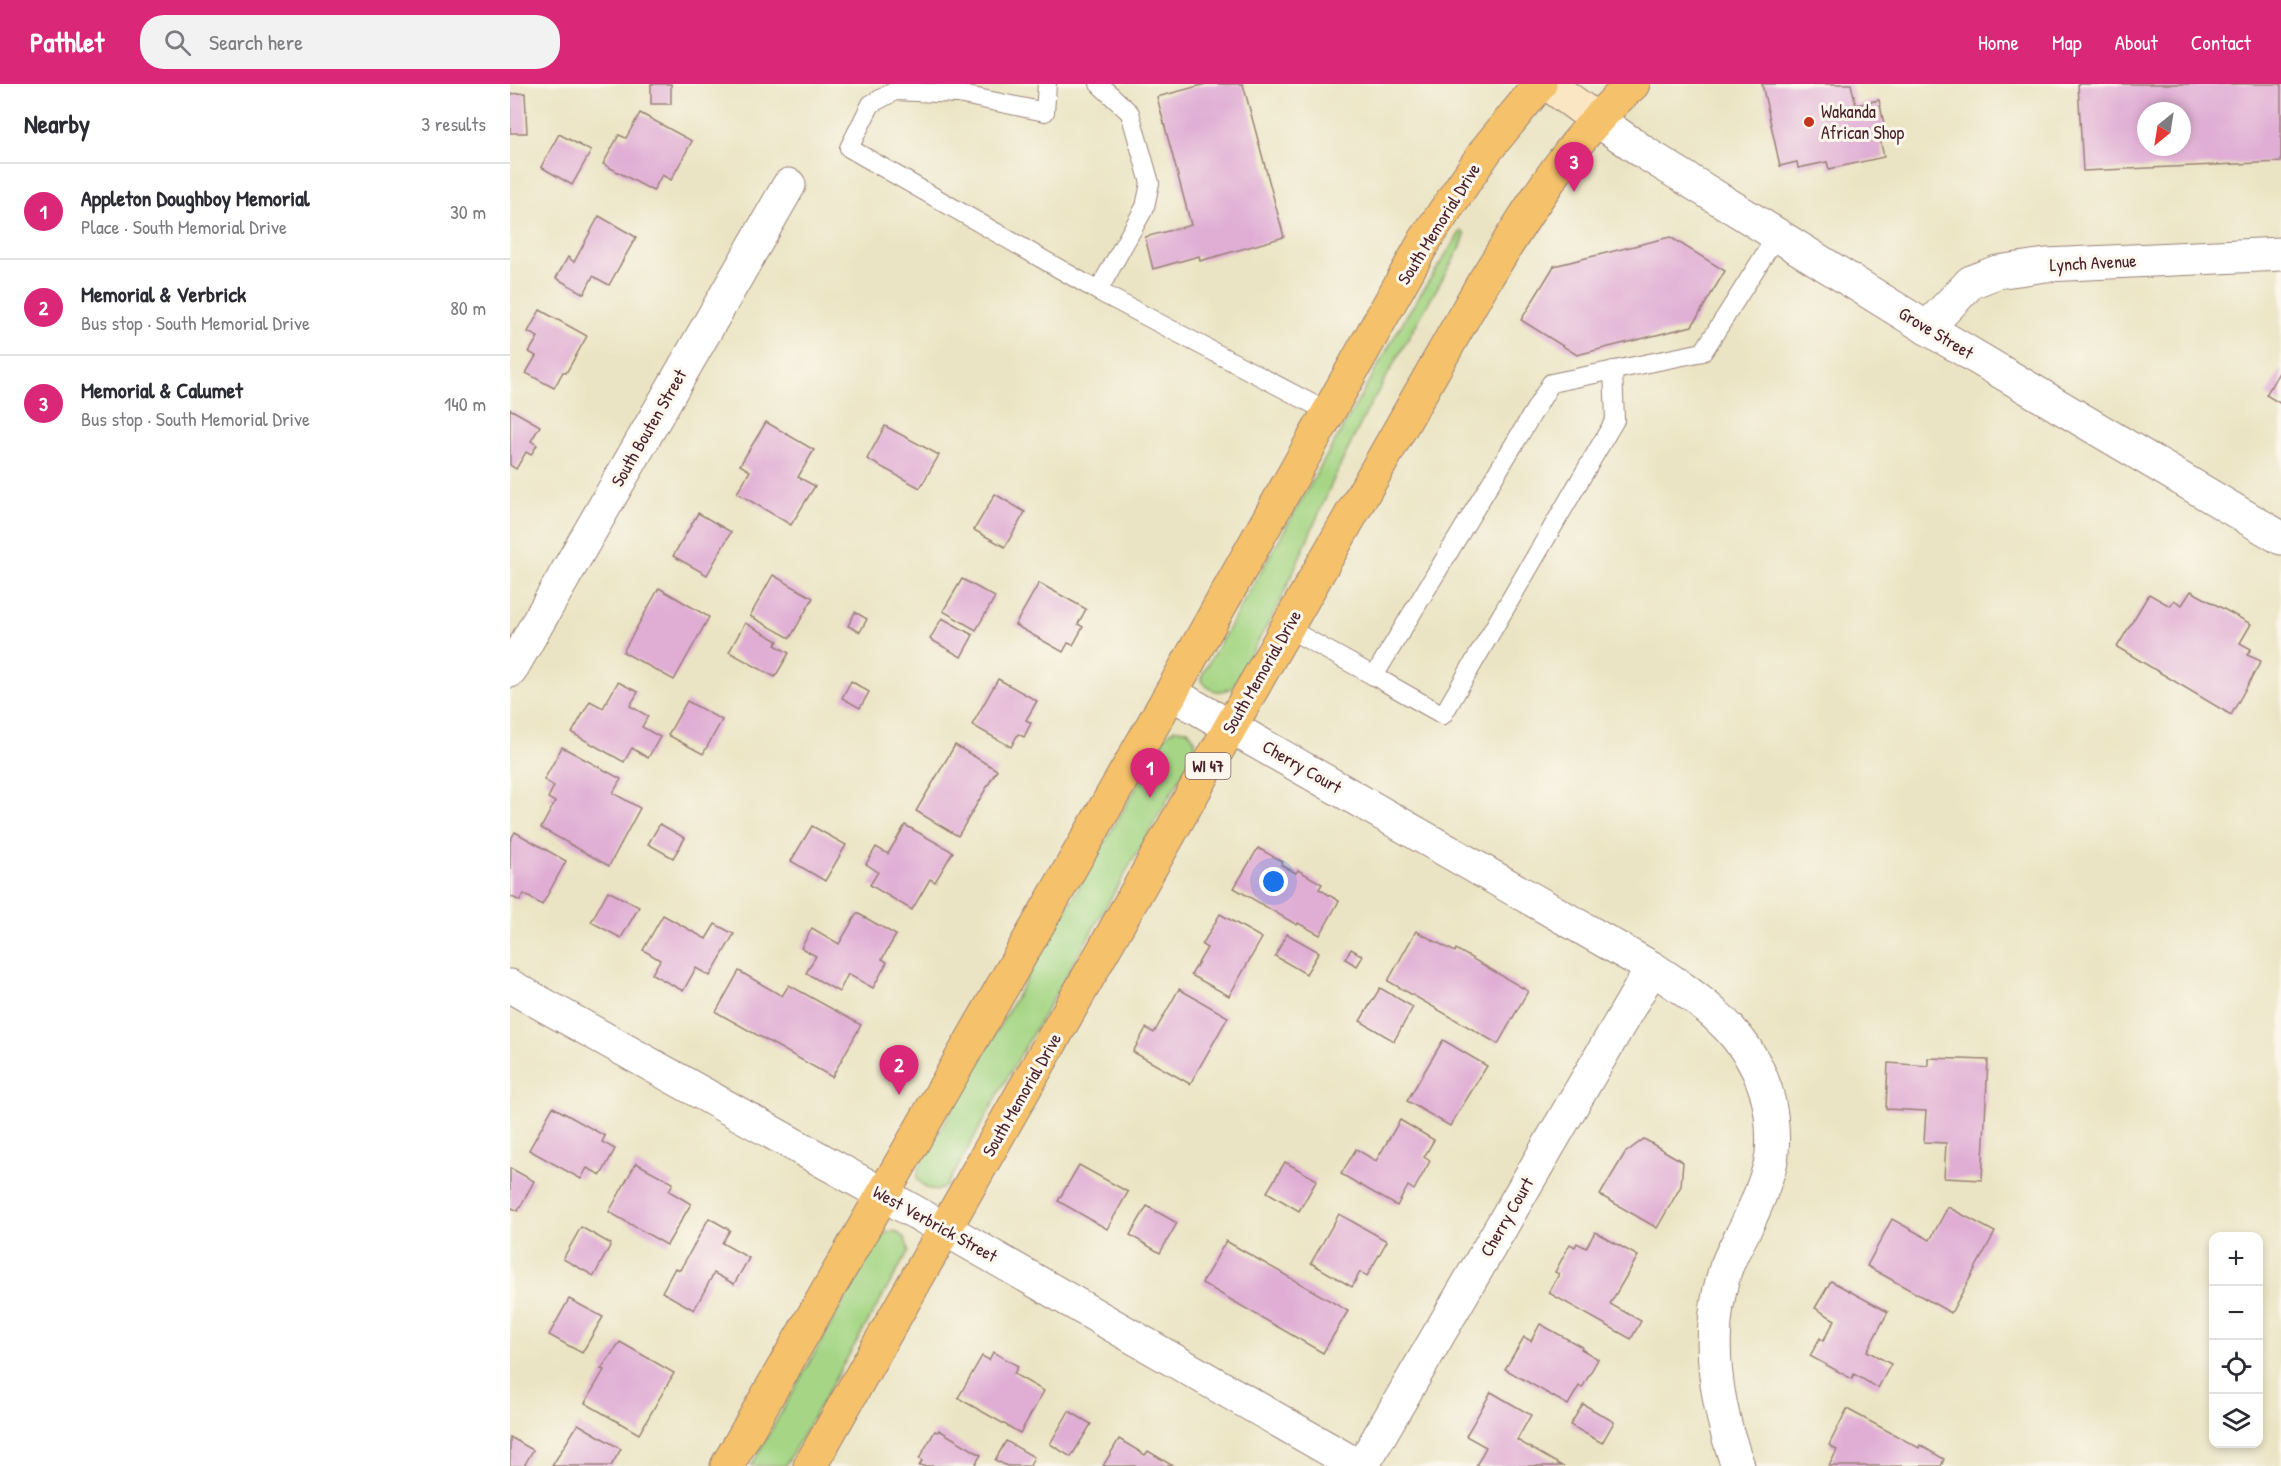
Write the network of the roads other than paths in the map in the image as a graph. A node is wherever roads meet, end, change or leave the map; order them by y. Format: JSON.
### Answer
{"nodes":[{"id":1,"x":1047,"y":84,"type":"edge"},
{"id":2,"x":1100,"y":84,"type":"edge"},
{"id":3,"x":1540,"y":84,"type":"edge"},
{"id":4,"x":1548,"y":84,"type":"edge"},
{"id":5,"x":1633,"y":84,"type":"edge"},
{"id":6,"x":1596,"y":119,"type":"junction"},
{"id":7,"x":789,"y":185,"type":"dead end"},
{"id":8,"x":1777,"y":235,"type":"junction"},
{"id":9,"x":2281,"y":254,"type":"edge"},
{"id":10,"x":1098,"y":291,"type":"junction"},
{"id":11,"x":1927,"y":328,"type":"junction"},
{"id":12,"x":1612,"y":370,"type":"junction"},
{"id":13,"x":1328,"y":412,"type":"junction"},
{"id":14,"x":2281,"y":538,"type":"edge"},
{"id":15,"x":1287,"y":628,"type":"junction"},
{"id":16,"x":510,"y":670,"type":"edge"},
{"id":17,"x":1374,"y":675,"type":"junction"},
{"id":18,"x":1171,"y":693,"type":"junction"},
{"id":19,"x":1231,"y":726,"type":"junction"},
{"id":20,"x":1652,"y":968,"type":"junction"},
{"id":21,"x":510,"y":986,"type":"edge"},
{"id":22,"x":882,"y":1194,"type":"junction"},
{"id":23,"x":945,"y":1229,"type":"junction"},
{"id":24,"x":727,"y":1466,"type":"edge"},
{"id":25,"x":810,"y":1466,"type":"edge"},
{"id":26,"x":1360,"y":1466,"type":"edge"},
{"id":27,"x":1738,"y":1466,"type":"edge"}],
"edges":[{"from":1,"to":10,"type":"lane"},
{"from":2,"to":10,"type":"lane"},
{"from":3,"to":13,"type":"main road","name":"South Memorial Drive"},
{"from":4,"to":6,"type":"main road"},
{"from":5,"to":6,"type":"main road","name":"South Memorial Drive","number":"WI 47"},
{"from":6,"to":8,"type":"street","name":"Grove Street"},
{"from":6,"to":15,"type":"main road","name":"South Memorial Drive","number":"WI 47"},
{"from":7,"to":16,"type":"street","name":"South Bouten Street"},
{"from":8,"to":11,"type":"street","name":"Grove Street"},
{"from":8,"to":12,"type":"lane"},
{"from":9,"to":11,"type":"street","name":"Lynch Avenue"},
{"from":10,"to":13,"type":"lane"},
{"from":11,"to":14,"type":"street","name":"Grove Street"},
{"from":12,"to":17,"type":"lane"},
{"from":12,"to":17,"type":"lane"},
{"from":13,"to":18,"type":"main road","name":"South Memorial Drive"},
{"from":15,"to":17,"type":"lane"},
{"from":15,"to":19,"type":"main road","name":"South Memorial Drive","number":"WI 47"},
{"from":18,"to":19,"type":"street","name":"Cherry Court"},
{"from":18,"to":22,"type":"main road","name":"South Memorial Drive"},
{"from":19,"to":20,"type":"street","name":"Cherry Court"},
{"from":19,"to":23,"type":"main road","name":"South Memorial Drive","number":"WI 47"},
{"from":20,"to":26,"type":"street","name":"Cherry Court"},
{"from":20,"to":27,"type":"street","name":"Cherry Court"},
{"from":21,"to":22,"type":"street","name":"West Verbrick Street"},
{"from":22,"to":23,"type":"street","name":"West Verbrick Street"},
{"from":22,"to":24,"type":"main road","name":"South Memorial Drive"},
{"from":23,"to":25,"type":"main road","name":"South Memorial Drive","number":"WI 47"},
{"from":23,"to":26,"type":"street","name":"West Verbrick Street"}]}
